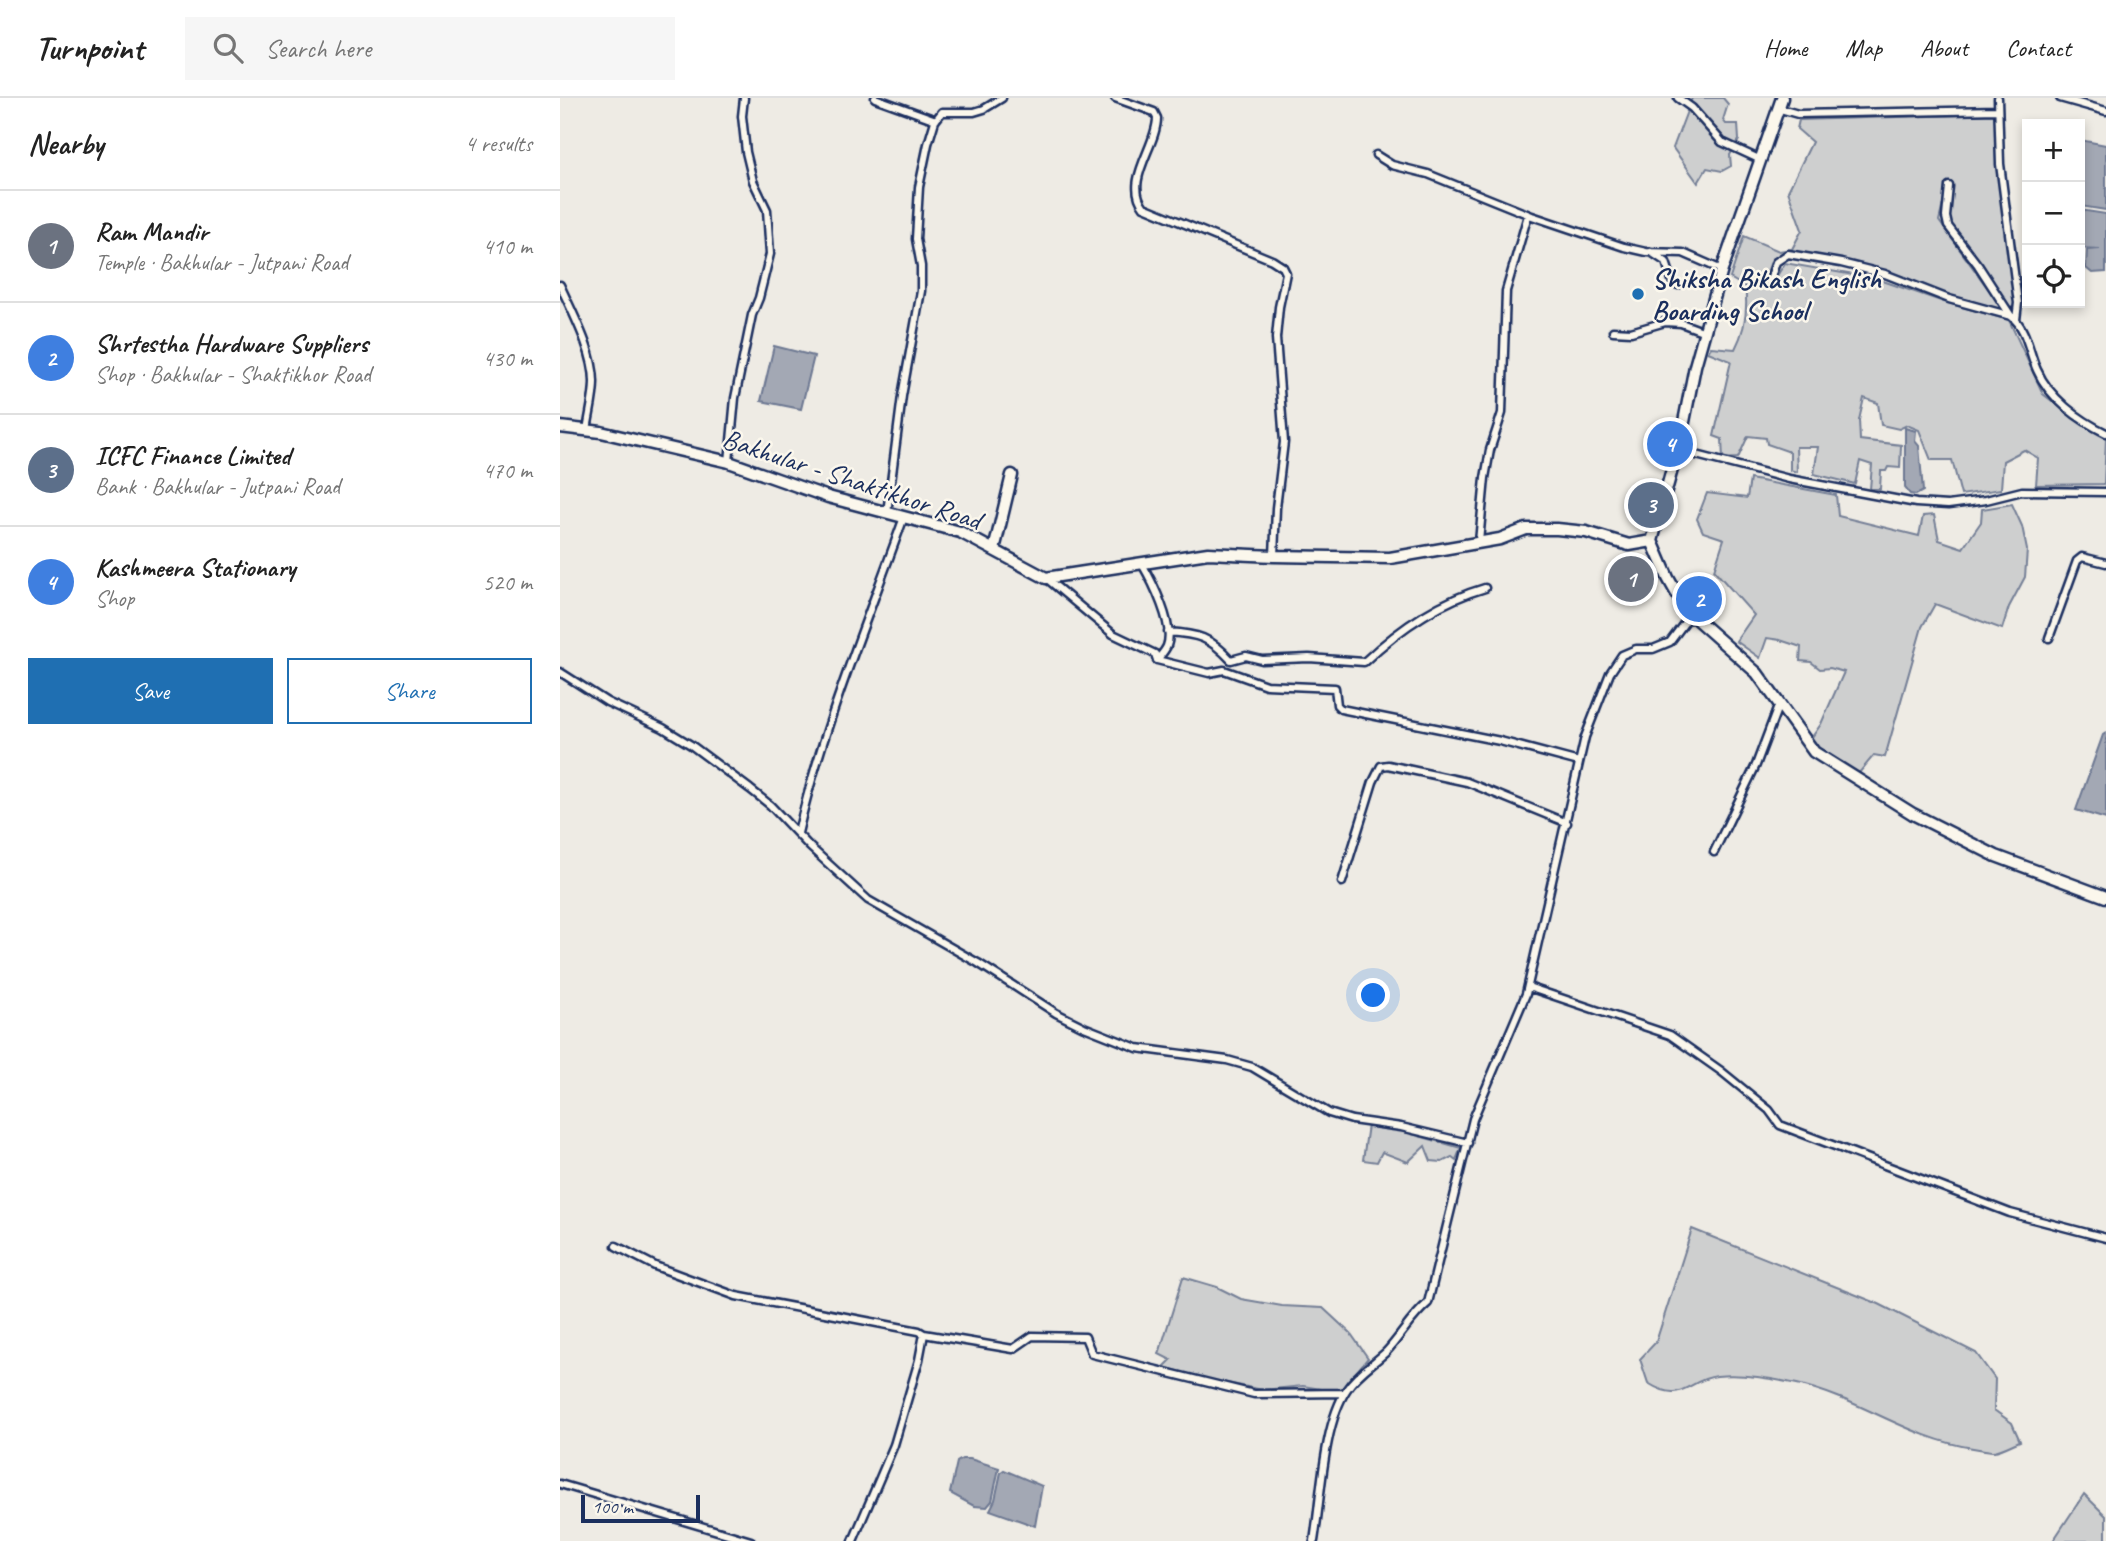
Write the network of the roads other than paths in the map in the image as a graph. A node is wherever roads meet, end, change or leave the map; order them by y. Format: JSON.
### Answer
{"nodes":[{"id":1,"x":744,"y":98,"type":"edge"},
{"id":2,"x":875,"y":98,"type":"edge"},
{"id":3,"x":1002,"y":98,"type":"edge"},
{"id":4,"x":1115,"y":98,"type":"edge"},
{"id":5,"x":1678,"y":98,"type":"edge"},
{"id":6,"x":1782,"y":98,"type":"edge"},
{"id":7,"x":1998,"y":98,"type":"edge"},
{"id":8,"x":2060,"y":98,"type":"edge"},
{"id":9,"x":1777,"y":108,"type":"junction"},
{"id":10,"x":1998,"y":110,"type":"junction"},
{"id":11,"x":2106,"y":111,"type":"edge"},
{"id":12,"x":936,"y":120,"type":"junction"},
{"id":13,"x":1376,"y":155,"type":"dead end"},
{"id":14,"x":1761,"y":160,"type":"junction"},
{"id":15,"x":1949,"y":186,"type":"dead end"},
{"id":16,"x":1528,"y":215,"type":"junction"},
{"id":17,"x":1649,"y":252,"type":"junction"},
{"id":18,"x":1722,"y":270,"type":"junction"},
{"id":19,"x":1769,"y":283,"type":"dead end"},
{"id":20,"x":560,"y":285,"type":"edge"},
{"id":21,"x":1678,"y":285,"type":"dead end"},
{"id":22,"x":2013,"y":318,"type":"junction"},
{"id":23,"x":1613,"y":331,"type":"dead end"},
{"id":24,"x":1704,"y":332,"type":"junction"},
{"id":25,"x":560,"y":427,"type":"edge"},
{"id":26,"x":587,"y":431,"type":"junction"},
{"id":27,"x":2106,"y":433,"type":"edge"},
{"id":28,"x":1677,"y":450,"type":"junction"},
{"id":29,"x":729,"y":461,"type":"junction"},
{"id":30,"x":1012,"y":475,"type":"dead end"},
{"id":31,"x":2106,"y":492,"type":"edge"},
{"id":32,"x":887,"y":513,"type":"junction"},
{"id":33,"x":904,"y":517,"type":"junction"},
{"id":34,"x":1652,"y":541,"type":"junction"},
{"id":35,"x":1479,"y":542,"type":"junction"},
{"id":36,"x":994,"y":550,"type":"junction"},
{"id":37,"x":1274,"y":556,"type":"junction"},
{"id":38,"x":2106,"y":563,"type":"edge"},
{"id":39,"x":1142,"y":564,"type":"junction"},
{"id":40,"x":1046,"y":578,"type":"junction"},
{"id":41,"x":1486,"y":587,"type":"dead end"},
{"id":42,"x":1691,"y":614,"type":"junction"},
{"id":43,"x":1168,"y":632,"type":"junction"},
{"id":44,"x":2049,"y":638,"type":"dead end"},
{"id":45,"x":1157,"y":660,"type":"junction"},
{"id":46,"x":560,"y":672,"type":"edge"},
{"id":47,"x":1779,"y":704,"type":"junction"},
{"id":48,"x":1579,"y":762,"type":"junction"},
{"id":49,"x":1567,"y":823,"type":"junction"},
{"id":50,"x":798,"y":833,"type":"junction"},
{"id":51,"x":1714,"y":852,"type":"dead end"},
{"id":52,"x":1342,"y":882,"type":"dead end"},
{"id":53,"x":2106,"y":897,"type":"edge"},
{"id":54,"x":1528,"y":987,"type":"junction"},
{"id":55,"x":1468,"y":1143,"type":"junction"},
{"id":56,"x":2106,"y":1238,"type":"edge"},
{"id":57,"x":616,"y":1246,"type":"dead end"},
{"id":58,"x":924,"y":1334,"type":"junction"},
{"id":59,"x":1344,"y":1393,"type":"junction"},
{"id":60,"x":560,"y":1484,"type":"edge"},
{"id":61,"x":751,"y":1541,"type":"edge"},
{"id":62,"x":853,"y":1541,"type":"edge"},
{"id":63,"x":1314,"y":1541,"type":"edge"}],
"edges":[{"from":1,"to":29,"type":"street"},
{"from":2,"to":12,"type":"street"},
{"from":3,"to":12,"type":"street"},
{"from":4,"to":37,"type":"street"},
{"from":5,"to":14,"type":"street"},
{"from":6,"to":9,"type":"street"},
{"from":7,"to":10,"type":"street"},
{"from":8,"to":11,"type":"street"},
{"from":9,"to":10,"type":"street"},
{"from":9,"to":14,"type":"street"},
{"from":10,"to":22,"type":"street"},
{"from":12,"to":32,"type":"street"},
{"from":13,"to":16,"type":"street"},
{"from":14,"to":18,"type":"street"},
{"from":15,"to":22,"type":"street"},
{"from":16,"to":17,"type":"street"},
{"from":16,"to":35,"type":"street"},
{"from":17,"to":18,"type":"street"},
{"from":17,"to":21,"type":"street"},
{"from":18,"to":24,"type":"street"},
{"from":19,"to":22,"type":"street"},
{"from":20,"to":26,"type":"street"},
{"from":22,"to":27,"type":"street"},
{"from":23,"to":24,"type":"street"},
{"from":24,"to":28,"type":"street"},
{"from":25,"to":26,"type":"street","name":"Bakhular - Shaktikhor Road"},
{"from":26,"to":29,"type":"street","name":"Bakhular - Shaktikhor Road"},
{"from":28,"to":31,"type":"street"},
{"from":28,"to":34,"type":"street"},
{"from":29,"to":32,"type":"street","name":"Bakhular - Shaktikhor Road"},
{"from":30,"to":36,"type":"street"},
{"from":32,"to":33,"type":"street","name":"Bakhular - Shaktikhor Road"},
{"from":33,"to":36,"type":"street","name":"Bakhular - Shaktikhor Road"},
{"from":33,"to":50,"type":"street"},
{"from":34,"to":35,"type":"street"},
{"from":34,"to":42,"type":"street"},
{"from":35,"to":37,"type":"street"},
{"from":36,"to":40,"type":"street","name":"Bakhular - Shaktikhor Road"},
{"from":37,"to":39,"type":"street"},
{"from":38,"to":44,"type":"street"},
{"from":39,"to":40,"type":"street"},
{"from":39,"to":43,"type":"street"},
{"from":40,"to":45,"type":"street"},
{"from":41,"to":43,"type":"street"},
{"from":42,"to":47,"type":"street"},
{"from":42,"to":48,"type":"street"},
{"from":43,"to":45,"type":"street"},
{"from":45,"to":48,"type":"street"},
{"from":46,"to":50,"type":"street"},
{"from":47,"to":51,"type":"street"},
{"from":47,"to":53,"type":"street"},
{"from":48,"to":49,"type":"street"},
{"from":49,"to":52,"type":"street"},
{"from":49,"to":54,"type":"street"},
{"from":50,"to":55,"type":"street"},
{"from":54,"to":55,"type":"street"},
{"from":54,"to":56,"type":"street"},
{"from":55,"to":59,"type":"street"},
{"from":57,"to":58,"type":"street"},
{"from":58,"to":59,"type":"street"},
{"from":58,"to":62,"type":"street"},
{"from":59,"to":63,"type":"street"},
{"from":60,"to":61,"type":"street"}]}
